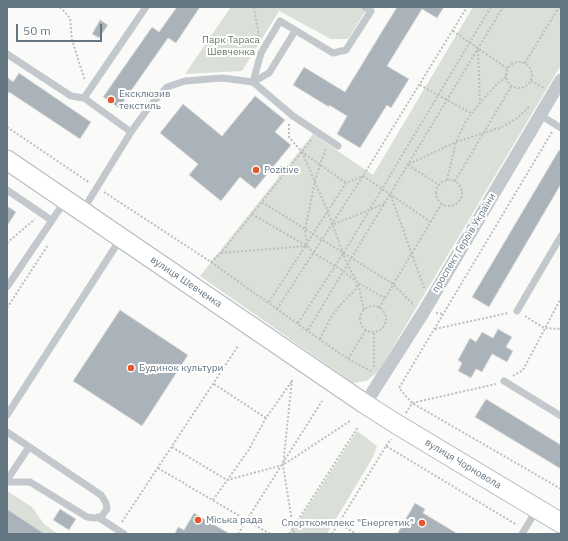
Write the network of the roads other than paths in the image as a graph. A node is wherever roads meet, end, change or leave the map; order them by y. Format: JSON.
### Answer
{"nodes":[{"id":1,"x":146,"y":7,"type":"edge"},
{"id":2,"x":365,"y":7,"type":"edge"},
{"id":3,"x":295,"y":31,"type":"junction"},
{"id":4,"x":7,"y":54,"type":"edge"},
{"id":5,"x":561,"y":80,"type":"edge"},
{"id":6,"x":253,"y":82,"type":"junction"},
{"id":7,"x":84,"y":98,"type":"junction"},
{"id":8,"x":540,"y":115,"type":"junction"},
{"id":9,"x":558,"y":126,"type":"edge"},
{"id":10,"x":132,"y":132,"type":"junction"},
{"id":11,"x":338,"y":146,"type":"dead end"},
{"id":12,"x":7,"y":160,"type":"edge"},
{"id":13,"x":7,"y":190,"type":"edge"},
{"id":14,"x":66,"y":199,"type":"junction"},
{"id":15,"x":83,"y":211,"type":"junction"},
{"id":16,"x":51,"y":220,"type":"junction"},
{"id":17,"x":561,"y":236,"type":"edge"},
{"id":18,"x":121,"y":238,"type":"junction"},
{"id":19,"x":7,"y":287,"type":"edge"},
{"id":20,"x":517,"y":311,"type":"road end"},
{"id":21,"x":504,"y":382,"type":"road end"},
{"id":22,"x":365,"y":404,"type":"junction"},
{"id":23,"x":7,"y":416,"type":"edge"},
{"id":24,"x":561,"y":416,"type":"edge"},
{"id":25,"x":7,"y":432,"type":"edge"},
{"id":26,"x":29,"y":447,"type":"junction"},
{"id":27,"x":7,"y":481,"type":"edge"},
{"id":28,"x":537,"y":509,"type":"junction"},
{"id":29,"x":98,"y":517,"type":"junction"},
{"id":30,"x":561,"y":523,"type":"edge"},
{"id":31,"x":524,"y":532,"type":"edge"},
{"id":32,"x":124,"y":534,"type":"edge"}],
"edges":[{"from":1,"to":7,"type":"lane"},
{"from":2,"to":3,"type":"lane"},
{"from":3,"to":6,"type":"lane"},
{"from":3,"to":6,"type":"lane"},
{"from":4,"to":7,"type":"lane"},
{"from":5,"to":8,"type":"street","name":"проспект Героїв України"},
{"from":6,"to":10,"type":"lane"},
{"from":6,"to":11,"type":"lane"},
{"from":7,"to":10,"type":"lane"},
{"from":8,"to":9,"type":"lane"},
{"from":8,"to":22,"type":"street","name":"проспект Героїв України"},
{"from":10,"to":15,"type":"lane"},
{"from":12,"to":14,"type":"street","name":"вулиця Шевченка"},
{"from":13,"to":16,"type":"lane"},
{"from":14,"to":15,"type":"street","name":"вулиця Шевченка"},
{"from":14,"to":16,"type":"lane"},
{"from":15,"to":18,"type":"street","name":"вулиця Шевченка"},
{"from":16,"to":19,"type":"lane"},
{"from":17,"to":20,"type":"lane"},
{"from":18,"to":22,"type":"street","name":"вулиця Шевченка"},
{"from":18,"to":23,"type":"lane"},
{"from":21,"to":24,"type":"lane"},
{"from":22,"to":28,"type":"street","name":"вулиця Чорновола"},
{"from":25,"to":26,"type":"lane"},
{"from":26,"to":27,"type":"lane"},
{"from":26,"to":29,"type":"lane"},
{"from":27,"to":29,"type":"lane"},
{"from":28,"to":30,"type":"street","name":"вулиця Чорновола"},
{"from":28,"to":31,"type":"lane"},
{"from":29,"to":32,"type":"lane"}]}
